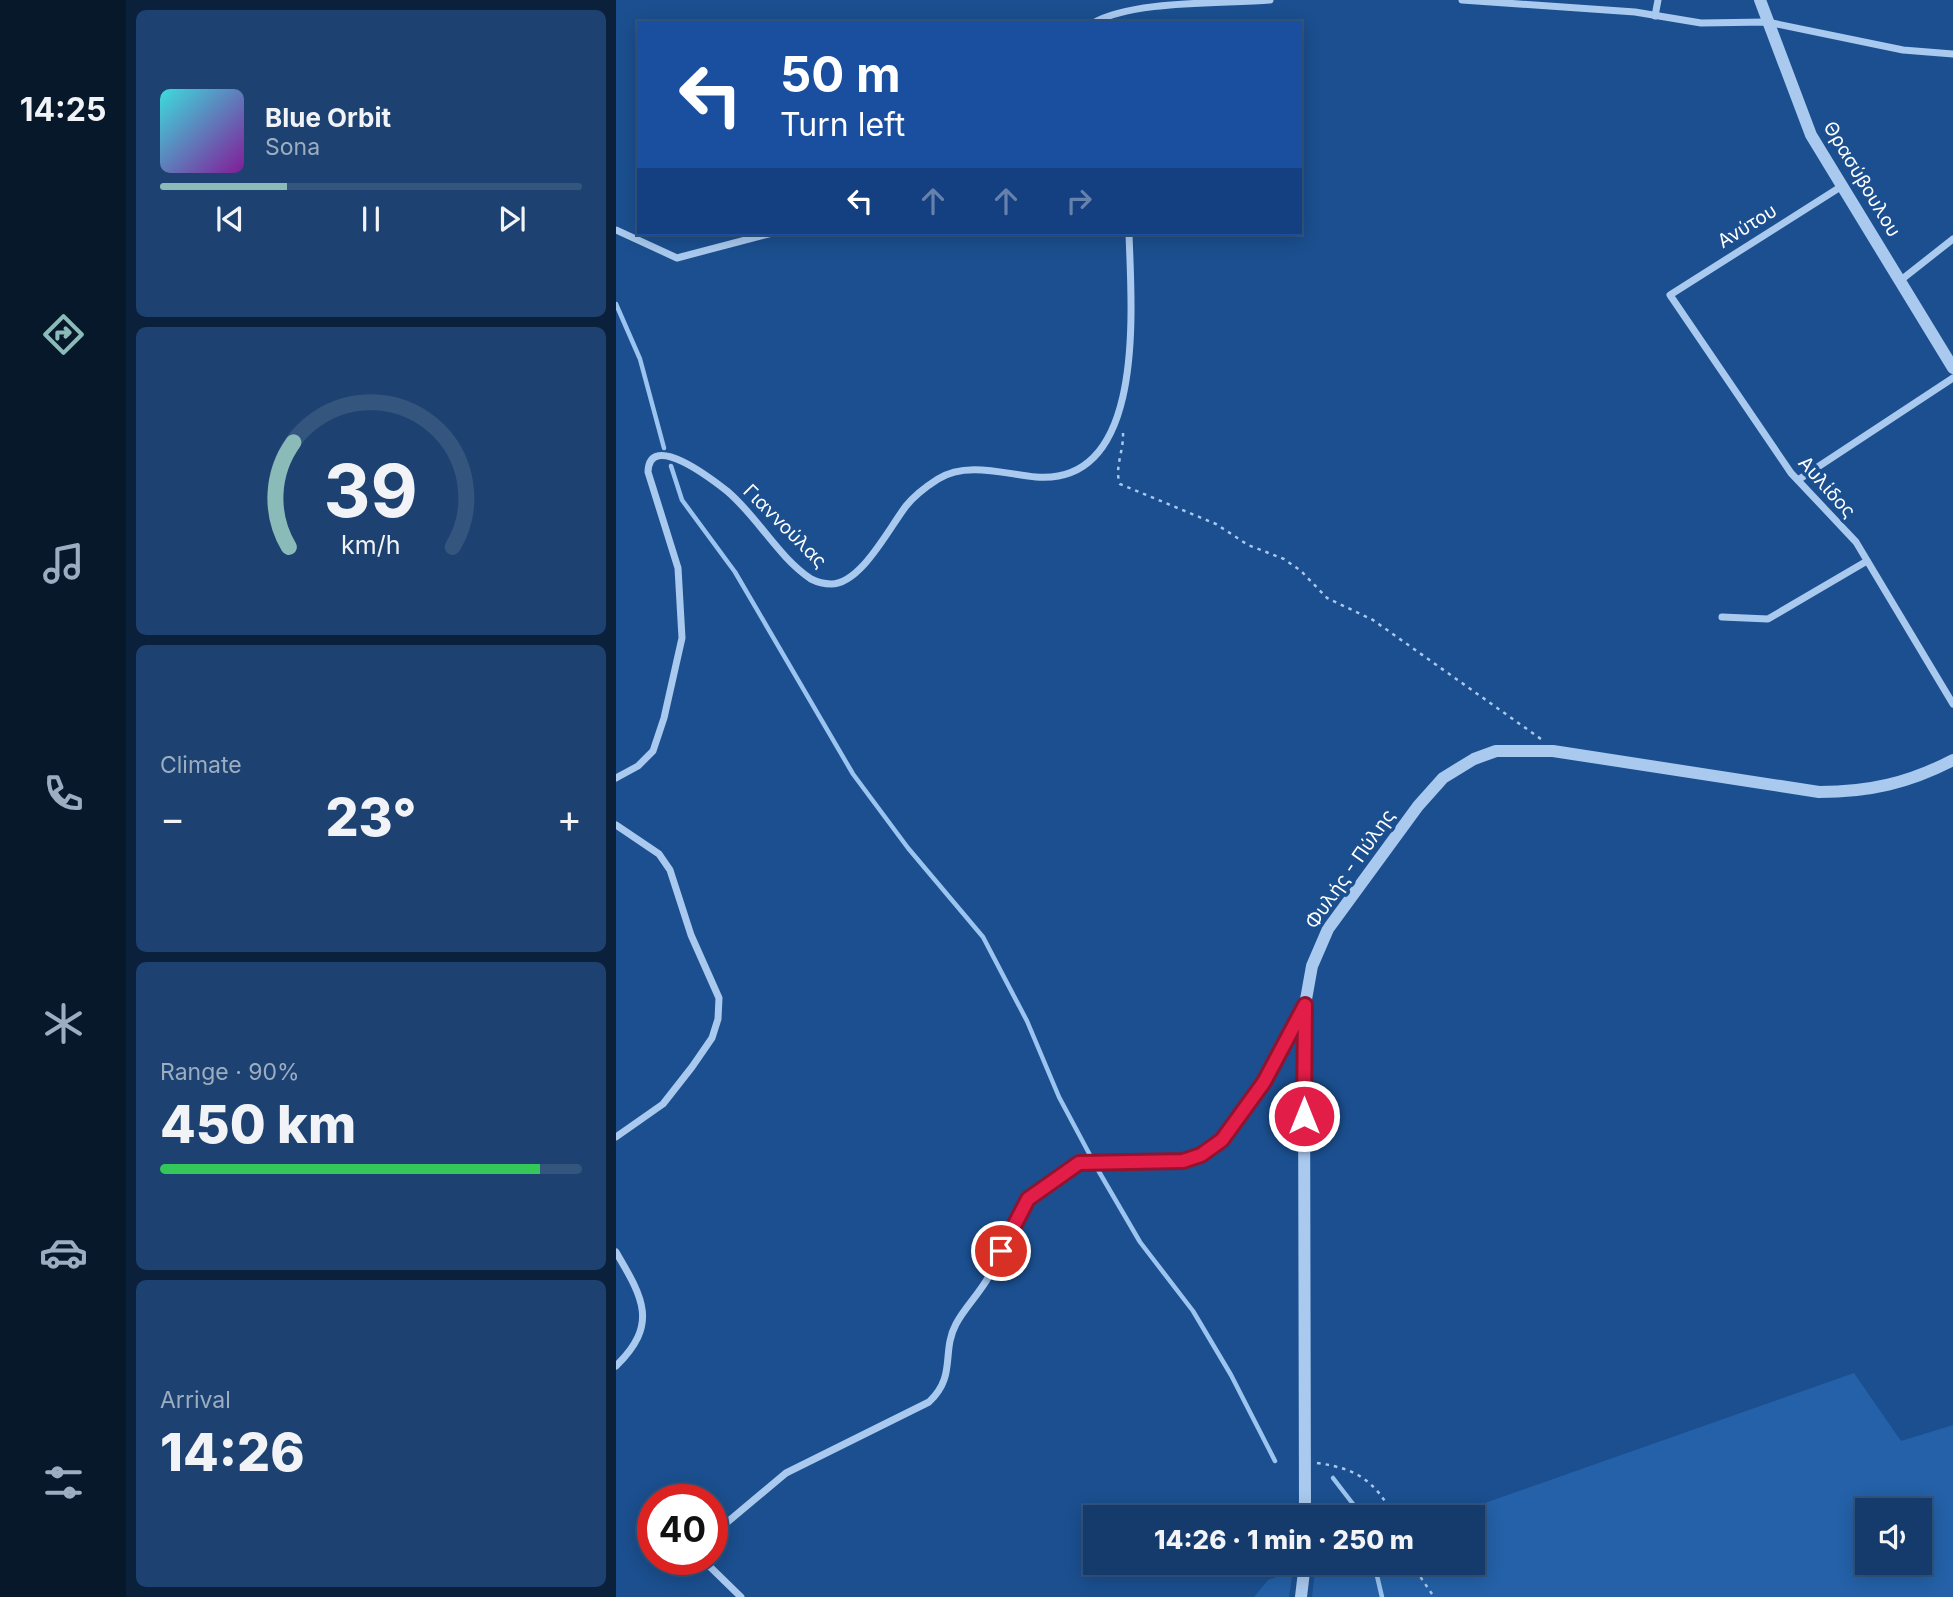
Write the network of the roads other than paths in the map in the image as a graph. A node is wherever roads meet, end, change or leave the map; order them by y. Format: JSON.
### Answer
{"nodes":[{"id":1,"x":1270,"y":0,"type":"edge"},
{"id":2,"x":1462,"y":0,"type":"edge"},
{"id":3,"x":1658,"y":0,"type":"edge"},
{"id":4,"x":1760,"y":0,"type":"edge"},
{"id":5,"x":1655,"y":16,"type":"junction"},
{"id":6,"x":1102,"y":19,"type":"edge"},
{"id":7,"x":1767,"y":22,"type":"junction"},
{"id":8,"x":1953,"y":54,"type":"edge"},
{"id":9,"x":1842,"y":186,"type":"junction"},
{"id":10,"x":616,"y":230,"type":"edge"},
{"id":11,"x":764,"y":235,"type":"edge"},
{"id":12,"x":1129,"y":235,"type":"edge"},
{"id":13,"x":1953,"y":239,"type":"edge"},
{"id":14,"x":1901,"y":280,"type":"junction"},
{"id":15,"x":1671,"y":295,"type":"joint"},
{"id":16,"x":1949,"y":352,"type":"edge"},
{"id":17,"x":1953,"y":368,"type":"edge"},
{"id":18,"x":1953,"y":377,"type":"edge"},
{"id":19,"x":1798,"y":480,"type":"junction"},
{"id":20,"x":1867,"y":561,"type":"junction"},
{"id":21,"x":1722,"y":617,"type":"dead end"},
{"id":22,"x":1953,"y":704,"type":"edge"},
{"id":23,"x":1953,"y":760,"type":"edge"},
{"id":24,"x":616,"y":778,"type":"edge"},
{"id":25,"x":616,"y":825,"type":"edge"},
{"id":26,"x":1305,"y":1005,"type":"junction"},
{"id":27,"x":616,"y":1137,"type":"edge"},
{"id":28,"x":616,"y":1252,"type":"edge"},
{"id":29,"x":616,"y":1366,"type":"edge"},
{"id":30,"x":1305,"y":1505,"type":"edge"},
{"id":31,"x":728,"y":1522,"type":"edge"},
{"id":32,"x":718,"y":1575,"type":"edge"},
{"id":33,"x":1304,"y":1575,"type":"edge"},
{"id":34,"x":741,"y":1597,"type":"edge"},
{"id":35,"x":1301,"y":1597,"type":"edge"}],
"edges":[{"from":1,"to":6,"type":"street"},
{"from":2,"to":5,"type":"street"},
{"from":3,"to":5,"type":"street"},
{"from":4,"to":7,"type":"street","name":"Θρασύβουλου"},
{"from":5,"to":7,"type":"street"},
{"from":7,"to":8,"type":"street"},
{"from":7,"to":9,"type":"street","name":"Θρασύβουλου"},
{"from":9,"to":14,"type":"street","name":"Θρασύβουλου"},
{"from":9,"to":15,"type":"street","name":"Ανύτου"},
{"from":10,"to":11,"type":"street"},
{"from":12,"to":24,"type":"street","name":"Γιαννούλας"},
{"from":13,"to":14,"type":"street"},
{"from":14,"to":16,"type":"street","name":"Θρασύβουλου"},
{"from":15,"to":19,"type":"street","name":"Αυλίδος"},
{"from":16,"to":17,"type":"street","name":"Θρασύβουλου"},
{"from":18,"to":19,"type":"street"},
{"from":19,"to":20,"type":"street","name":"Αυλίδος"},
{"from":20,"to":21,"type":"street"},
{"from":20,"to":22,"type":"street","name":"Αυλίδος"},
{"from":23,"to":26,"type":"street","name":"Φυλής - Πύλης"},
{"from":25,"to":27,"type":"street"},
{"from":26,"to":30,"type":"street","name":"Φυλής - Πύλης"},
{"from":26,"to":31,"type":"street"},
{"from":28,"to":29,"type":"street"},
{"from":32,"to":34,"type":"street"},
{"from":33,"to":35,"type":"street"}]}
